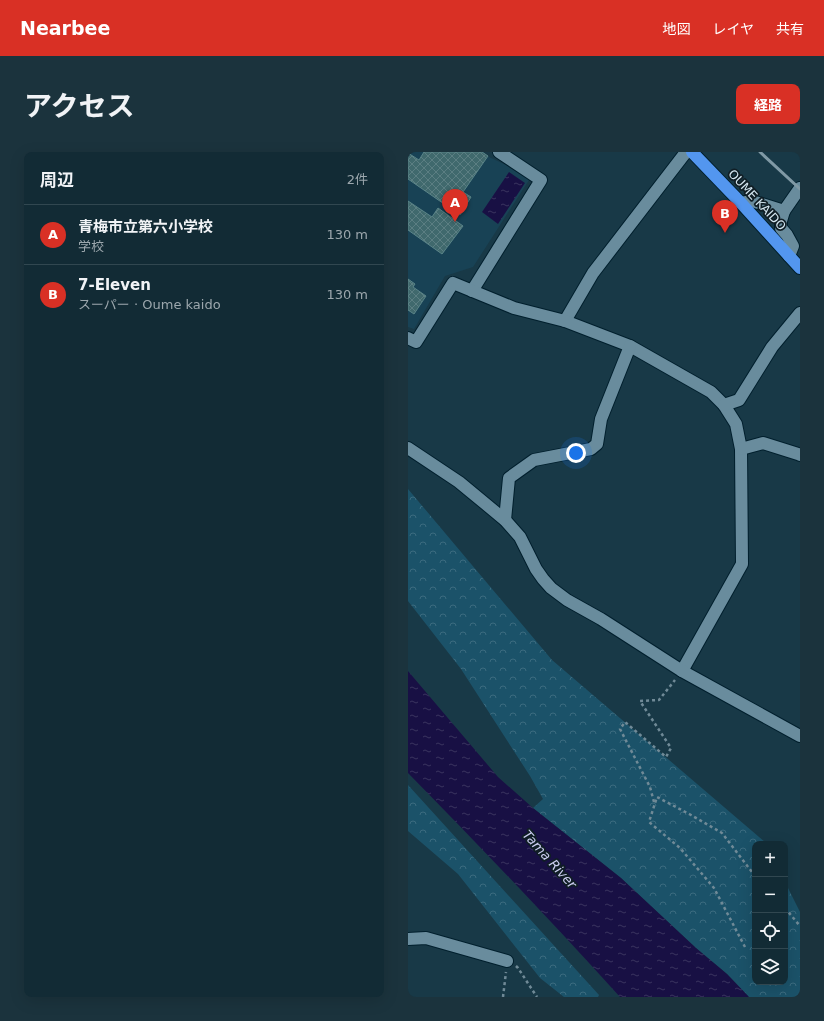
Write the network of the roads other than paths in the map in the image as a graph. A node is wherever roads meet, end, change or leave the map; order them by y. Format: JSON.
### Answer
{"nodes":[{"id":1,"x":499,"y":152,"type":"edge"},
{"id":2,"x":686,"y":152,"type":"edge"},
{"id":3,"x":692,"y":152,"type":"edge"},
{"id":4,"x":800,"y":188,"type":"edge"},
{"id":5,"x":741,"y":203,"type":"junction"},
{"id":6,"x":784,"y":211,"type":"junction"},
{"id":7,"x":789,"y":256,"type":"junction"},
{"id":8,"x":800,"y":268,"type":"edge"},
{"id":9,"x":472,"y":291,"type":"junction"},
{"id":10,"x":800,"y":313,"type":"edge"},
{"id":11,"x":565,"y":322,"type":"junction"},
{"id":12,"x":408,"y":338,"type":"edge"},
{"id":13,"x":630,"y":346,"type":"junction"},
{"id":14,"x":724,"y":404,"type":"junction"},
{"id":15,"x":408,"y":448,"type":"edge"},
{"id":16,"x":741,"y":449,"type":"junction"},
{"id":17,"x":800,"y":456,"type":"edge"},
{"id":18,"x":505,"y":520,"type":"junction"},
{"id":19,"x":682,"y":671,"type":"junction"},
{"id":20,"x":800,"y":736,"type":"edge"},
{"id":21,"x":408,"y":939,"type":"edge"},
{"id":22,"x":507,"y":961,"type":"road end"}],
"edges":[{"from":1,"to":9,"type":"street"},
{"from":2,"to":11,"type":"street"},
{"from":3,"to":5,"type":"highway","name":"OUME KAIDO"},
{"from":4,"to":6,"type":"street"},
{"from":5,"to":6,"type":"street"},
{"from":5,"to":7,"type":"highway","name":"OUME KAIDO"},
{"from":6,"to":7,"type":"street"},
{"from":7,"to":8,"type":"highway","name":"OUME KAIDO"},
{"from":9,"to":11,"type":"street"},
{"from":9,"to":12,"type":"street"},
{"from":10,"to":14,"type":"street"},
{"from":11,"to":13,"type":"street"},
{"from":13,"to":14,"type":"street"},
{"from":13,"to":18,"type":"street"},
{"from":14,"to":16,"type":"street"},
{"from":15,"to":18,"type":"street"},
{"from":16,"to":17,"type":"street"},
{"from":16,"to":19,"type":"street"},
{"from":18,"to":19,"type":"street"},
{"from":19,"to":20,"type":"street"},
{"from":21,"to":22,"type":"street"}]}
